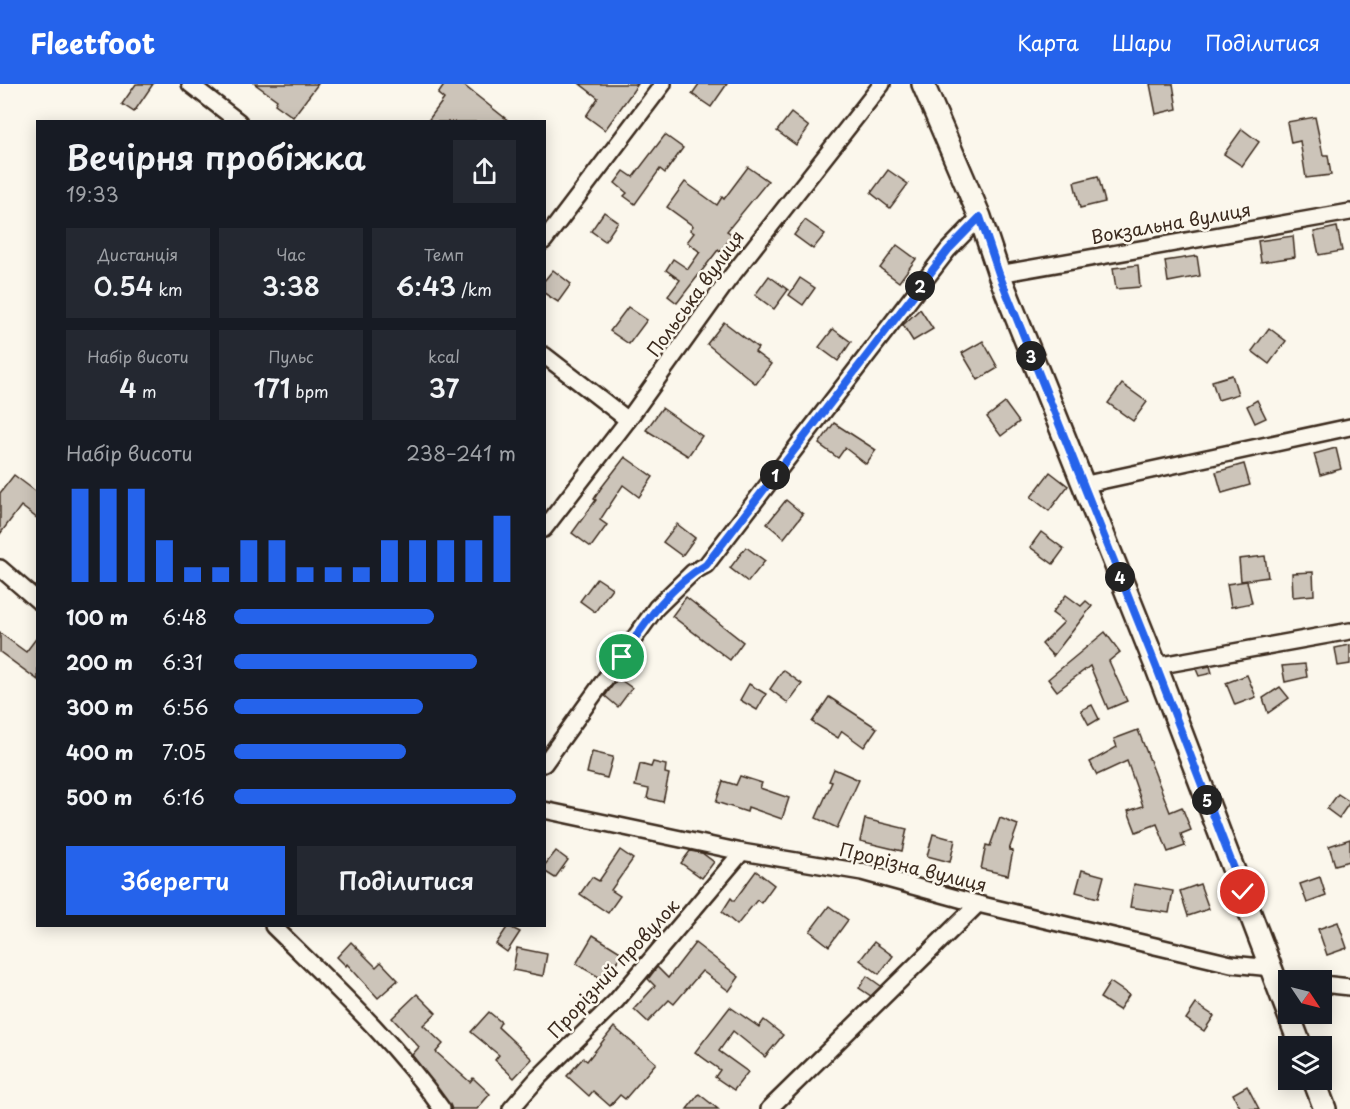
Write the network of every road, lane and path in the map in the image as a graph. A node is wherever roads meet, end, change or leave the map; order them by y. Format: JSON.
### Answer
{"nodes":[{"id":1,"x":190,"y":84,"type":"edge"},
{"id":2,"x":663,"y":84,"type":"edge"},
{"id":3,"x":882,"y":84,"type":"edge"},
{"id":4,"x":923,"y":84,"type":"edge"},
{"id":5,"x":236,"y":120,"type":"edge"},
{"id":6,"x":1350,"y":212,"type":"edge"},
{"id":7,"x":980,"y":217,"type":"junction"},
{"id":8,"x":546,"y":239,"type":"edge"},
{"id":9,"x":999,"y":274,"type":"junction"},
{"id":10,"x":546,"y":357,"type":"edge"},
{"id":11,"x":628,"y":420,"type":"junction"},
{"id":12,"x":1350,"y":426,"type":"edge"},
{"id":13,"x":1082,"y":485,"type":"junction"},
{"id":14,"x":546,"y":526,"type":"edge"},
{"id":15,"x":0,"y":568,"type":"edge"},
{"id":16,"x":36,"y":599,"type":"edge"},
{"id":17,"x":1350,"y":631,"type":"edge"},
{"id":18,"x":1156,"y":666,"type":"junction"},
{"id":19,"x":546,"y":761,"type":"edge"},
{"id":20,"x":546,"y":810,"type":"edge"},
{"id":21,"x":742,"y":852,"type":"junction"},
{"id":22,"x":978,"y":904,"type":"junction"},
{"id":23,"x":274,"y":927,"type":"edge"},
{"id":24,"x":1278,"y":975,"type":"edge"},
{"id":25,"x":1278,"y":979,"type":"edge"},
{"id":26,"x":1332,"y":985,"type":"edge"},
{"id":27,"x":1350,"y":987,"type":"edge"},
{"id":28,"x":1318,"y":1090,"type":"edge"},
{"id":29,"x":442,"y":1109,"type":"edge"},
{"id":30,"x":511,"y":1109,"type":"edge"},
{"id":31,"x":769,"y":1109,"type":"edge"},
{"id":32,"x":1325,"y":1109,"type":"edge"}],
"edges":[{"from":1,"to":5,"type":"street"},
{"from":2,"to":8,"type":"street"},
{"from":3,"to":11,"type":"street","name":"Польська вулиця"},
{"from":4,"to":7,"type":"street"},
{"from":6,"to":9,"type":"street","name":"Вокзальна вулиця"},
{"from":7,"to":9,"type":"street"},
{"from":7,"to":19,"type":"street"},
{"from":9,"to":13,"type":"street"},
{"from":10,"to":11,"type":"street"},
{"from":11,"to":14,"type":"street","name":"Польська вулиця"},
{"from":12,"to":13,"type":"street"},
{"from":13,"to":18,"type":"street"},
{"from":15,"to":16,"type":"street"},
{"from":17,"to":18,"type":"street"},
{"from":18,"to":24,"type":"street"},
{"from":20,"to":21,"type":"street","name":"Прорізна вулиця"},
{"from":21,"to":22,"type":"street","name":"Прорізна вулиця"},
{"from":21,"to":30,"type":"street","name":"Прорізний провулок"},
{"from":22,"to":25,"type":"street","name":"Прорізна вулиця"},
{"from":22,"to":31,"type":"street"},
{"from":23,"to":29,"type":"street"},
{"from":26,"to":27,"type":"street"},
{"from":28,"to":32,"type":"street"}]}
